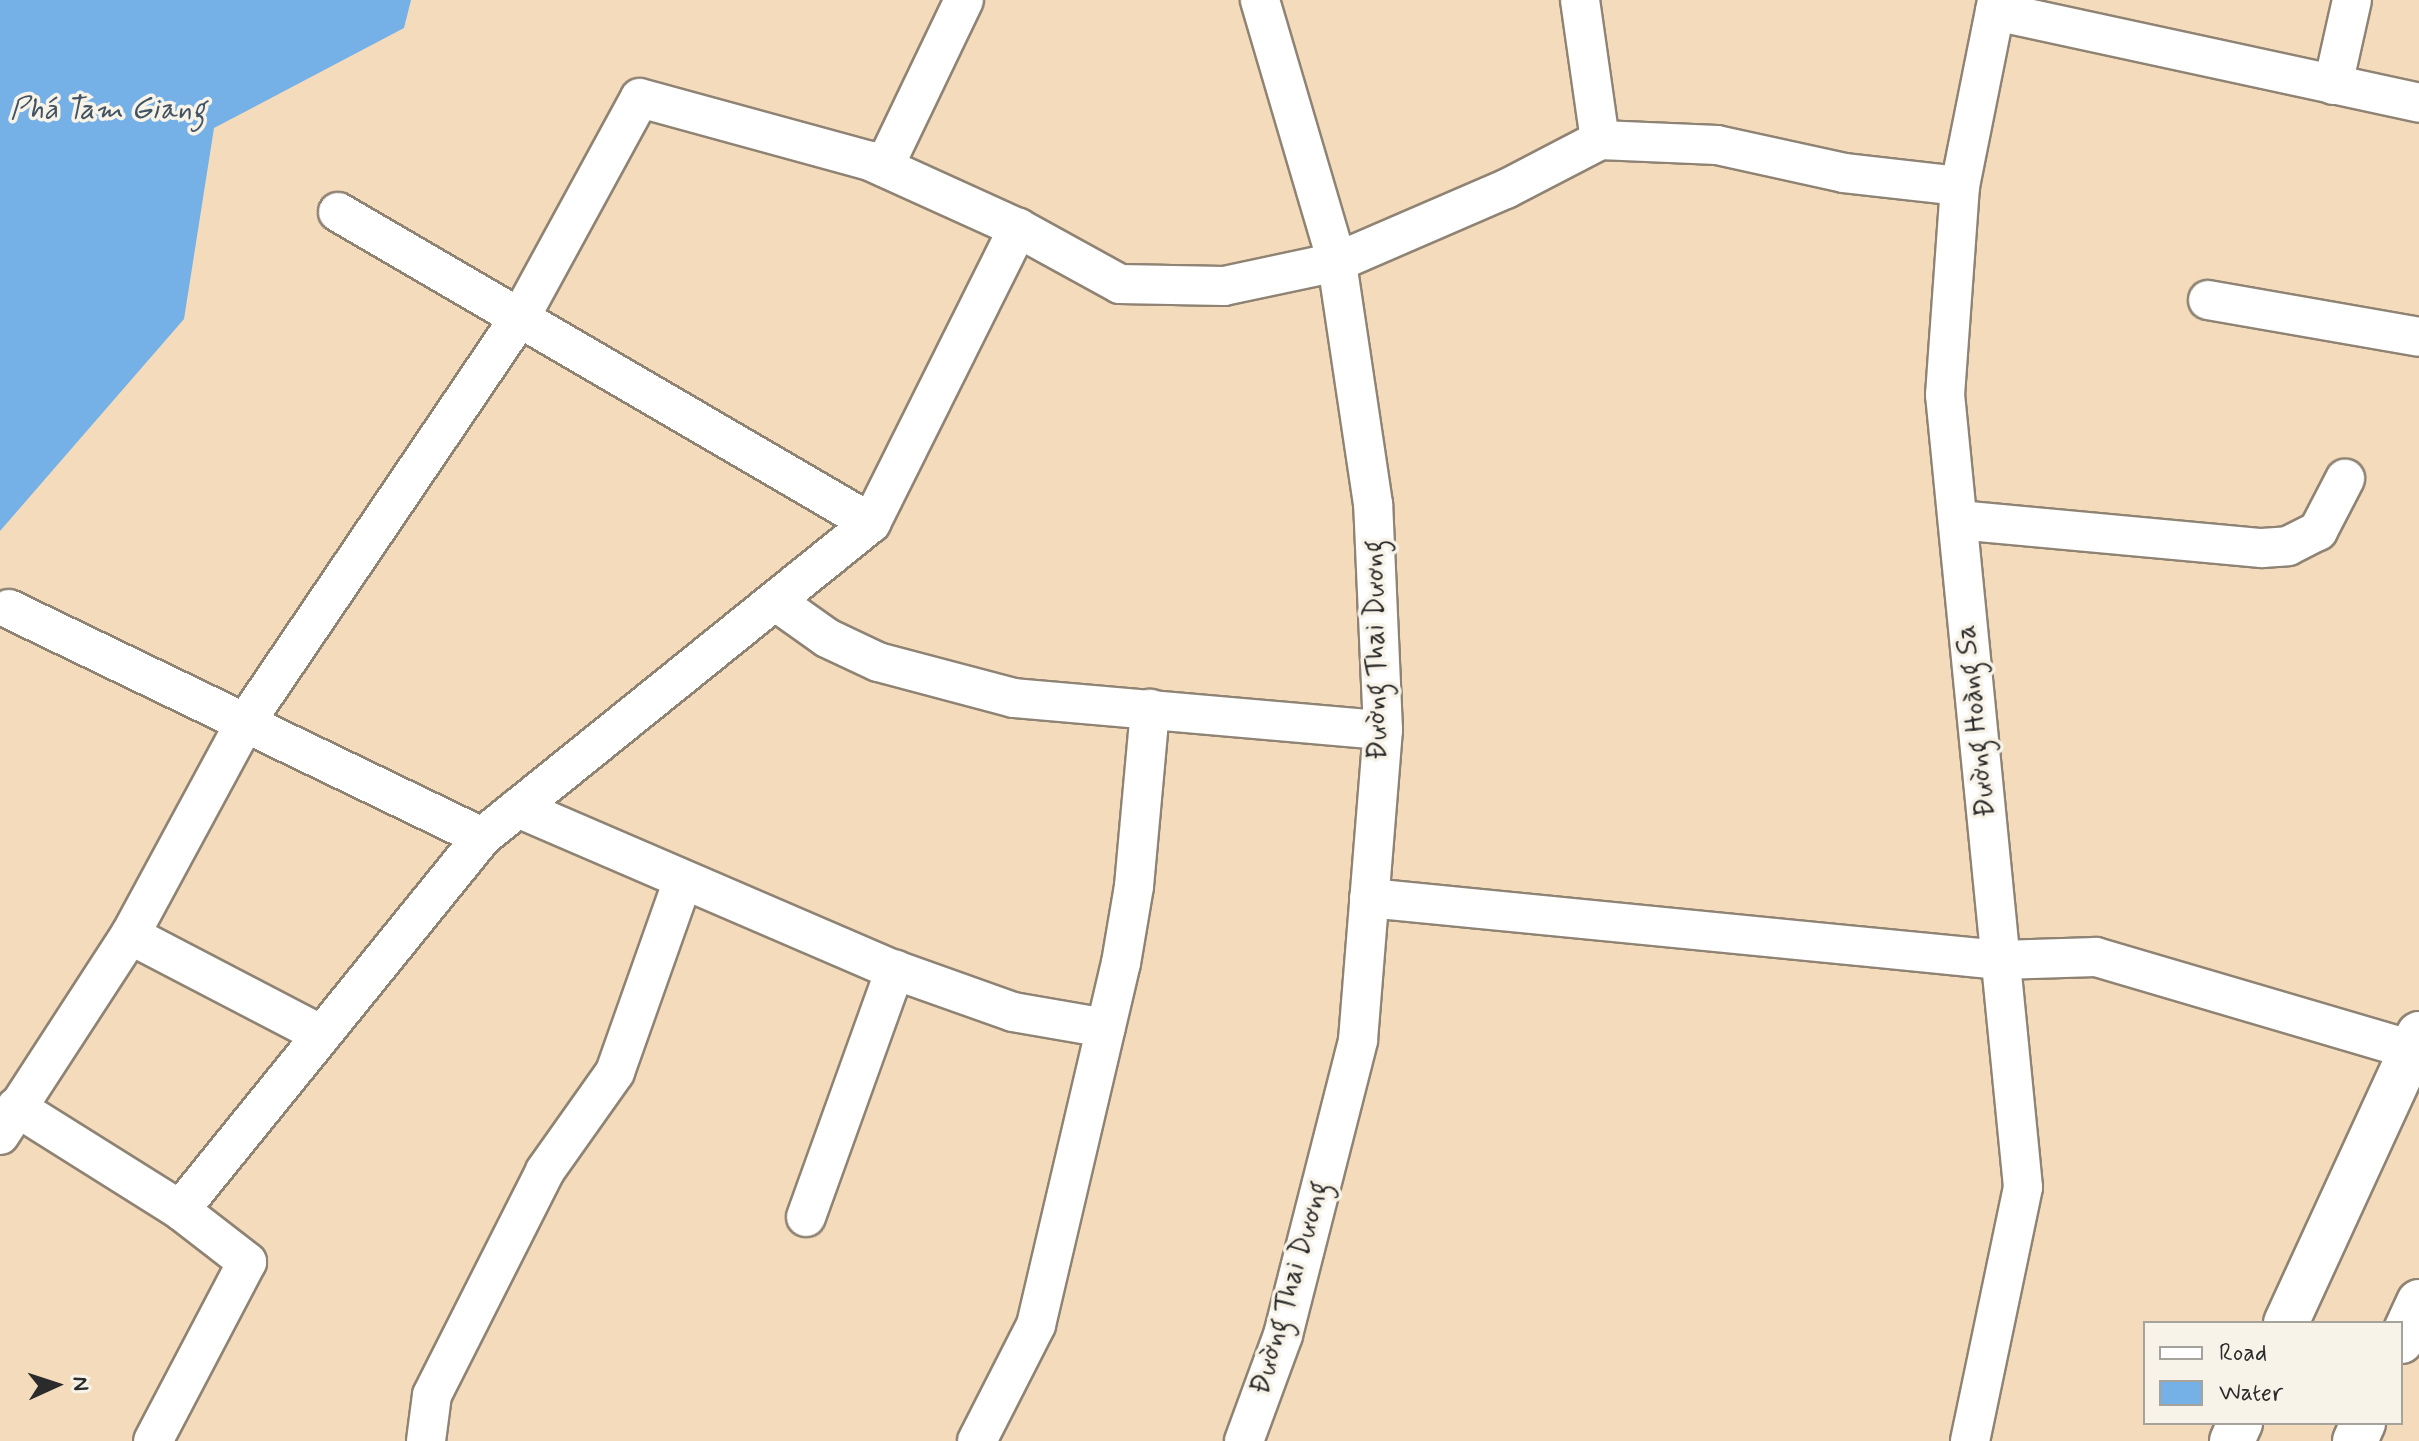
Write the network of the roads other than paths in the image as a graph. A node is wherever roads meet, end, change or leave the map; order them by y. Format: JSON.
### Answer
{"nodes":[{"id":1,"x":964,"y":0,"type":"edge"},
{"id":2,"x":1260,"y":0,"type":"edge"},
{"id":3,"x":1580,"y":0,"type":"edge"},
{"id":4,"x":2352,"y":0,"type":"edge"},
{"id":5,"x":1996,"y":5,"type":"edge"},
{"id":6,"x":2333,"y":85,"type":"junction"},
{"id":7,"x":2419,"y":103,"type":"edge"},
{"id":8,"x":1600,"y":140,"type":"junction"},
{"id":9,"x":884,"y":167,"type":"junction"},
{"id":10,"x":1960,"y":186,"type":"junction"},
{"id":11,"x":338,"y":212,"type":"dead end"},
{"id":12,"x":1018,"y":228,"type":"junction"},
{"id":13,"x":1337,"y":262,"type":"junction"},
{"id":14,"x":2208,"y":300,"type":"dead end"},
{"id":15,"x":521,"y":316,"type":"junction"},
{"id":16,"x":2419,"y":337,"type":"edge"},
{"id":17,"x":2345,"y":479,"type":"dead end"},
{"id":18,"x":1958,"y":520,"type":"junction"},
{"id":19,"x":871,"y":523,"type":"junction"},
{"id":20,"x":775,"y":601,"type":"junction"},
{"id":21,"x":9,"y":609,"type":"dead end"},
{"id":22,"x":1150,"y":709,"type":"junction"},
{"id":23,"x":243,"y":726,"type":"junction"},
{"id":24,"x":1383,"y":730,"type":"junction"},
{"id":25,"x":518,"y":808,"type":"junction"},
{"id":26,"x":482,"y":837,"type":"junction"},
{"id":27,"x":682,"y":883,"type":"junction"},
{"id":28,"x":1369,"y":898,"type":"junction"},
{"id":29,"x":130,"y":935,"type":"junction"},
{"id":30,"x":2000,"y":960,"type":"junction"},
{"id":31,"x":895,"y":970,"type":"junction"},
{"id":32,"x":1106,"y":1028,"type":"junction"},
{"id":33,"x":322,"y":1035,"type":"junction"},
{"id":34,"x":2415,"y":1042,"type":"edge"},
{"id":35,"x":8,"y":1121,"type":"edge"},
{"id":36,"x":180,"y":1210,"type":"junction"},
{"id":37,"x":806,"y":1217,"type":"dead end"},
{"id":38,"x":2419,"y":1302,"type":"edge"},
{"id":39,"x":2287,"y":1321,"type":"edge"},
{"id":40,"x":2403,"y":1337,"type":"edge"},
{"id":41,"x":153,"y":1441,"type":"edge"},
{"id":42,"x":426,"y":1441,"type":"edge"},
{"id":43,"x":977,"y":1441,"type":"edge"},
{"id":44,"x":1244,"y":1441,"type":"edge"},
{"id":45,"x":1970,"y":1441,"type":"edge"}],
"edges":[{"from":1,"to":9,"type":"street"},
{"from":2,"to":13,"type":"street","name":"Đường Thai Dương"},
{"from":3,"to":8,"type":"street"},
{"from":4,"to":6,"type":"street"},
{"from":5,"to":6,"type":"street"},
{"from":5,"to":10,"type":"street","name":"Đường Hoàng Sa"},
{"from":6,"to":7,"type":"street"},
{"from":8,"to":10,"type":"street"},
{"from":8,"to":13,"type":"street"},
{"from":9,"to":12,"type":"street"},
{"from":9,"to":15,"type":"street"},
{"from":10,"to":18,"type":"street","name":"Đường Hoàng Sa"},
{"from":11,"to":15,"type":"street"},
{"from":12,"to":13,"type":"street"},
{"from":12,"to":19,"type":"street"},
{"from":13,"to":24,"type":"street","name":"Đường Thai Dương"},
{"from":14,"to":16,"type":"street"},
{"from":15,"to":19,"type":"street"},
{"from":15,"to":23,"type":"street"},
{"from":17,"to":18,"type":"street"},
{"from":18,"to":30,"type":"street","name":"Đường Hoàng Sa"},
{"from":19,"to":20,"type":"street"},
{"from":20,"to":22,"type":"street"},
{"from":20,"to":25,"type":"street"},
{"from":21,"to":23,"type":"street"},
{"from":22,"to":24,"type":"street"},
{"from":22,"to":32,"type":"street"},
{"from":23,"to":26,"type":"street"},
{"from":23,"to":29,"type":"street"},
{"from":24,"to":28,"type":"street","name":"Đường Thai Dương"},
{"from":25,"to":26,"type":"street"},
{"from":25,"to":27,"type":"street"},
{"from":26,"to":33,"type":"street"},
{"from":27,"to":31,"type":"street"},
{"from":27,"to":42,"type":"street"},
{"from":28,"to":30,"type":"street"},
{"from":28,"to":44,"type":"street","name":"Đường Thai Dương"},
{"from":29,"to":33,"type":"street"},
{"from":29,"to":35,"type":"street"},
{"from":30,"to":34,"type":"street"},
{"from":30,"to":45,"type":"street","name":"Đường Hoàng Sa"},
{"from":31,"to":32,"type":"street"},
{"from":31,"to":37,"type":"street"},
{"from":32,"to":43,"type":"street"},
{"from":33,"to":36,"type":"street"},
{"from":34,"to":39,"type":"main road"},
{"from":35,"to":36,"type":"street"},
{"from":36,"to":41,"type":"street"},
{"from":38,"to":40,"type":"main road"}]}
